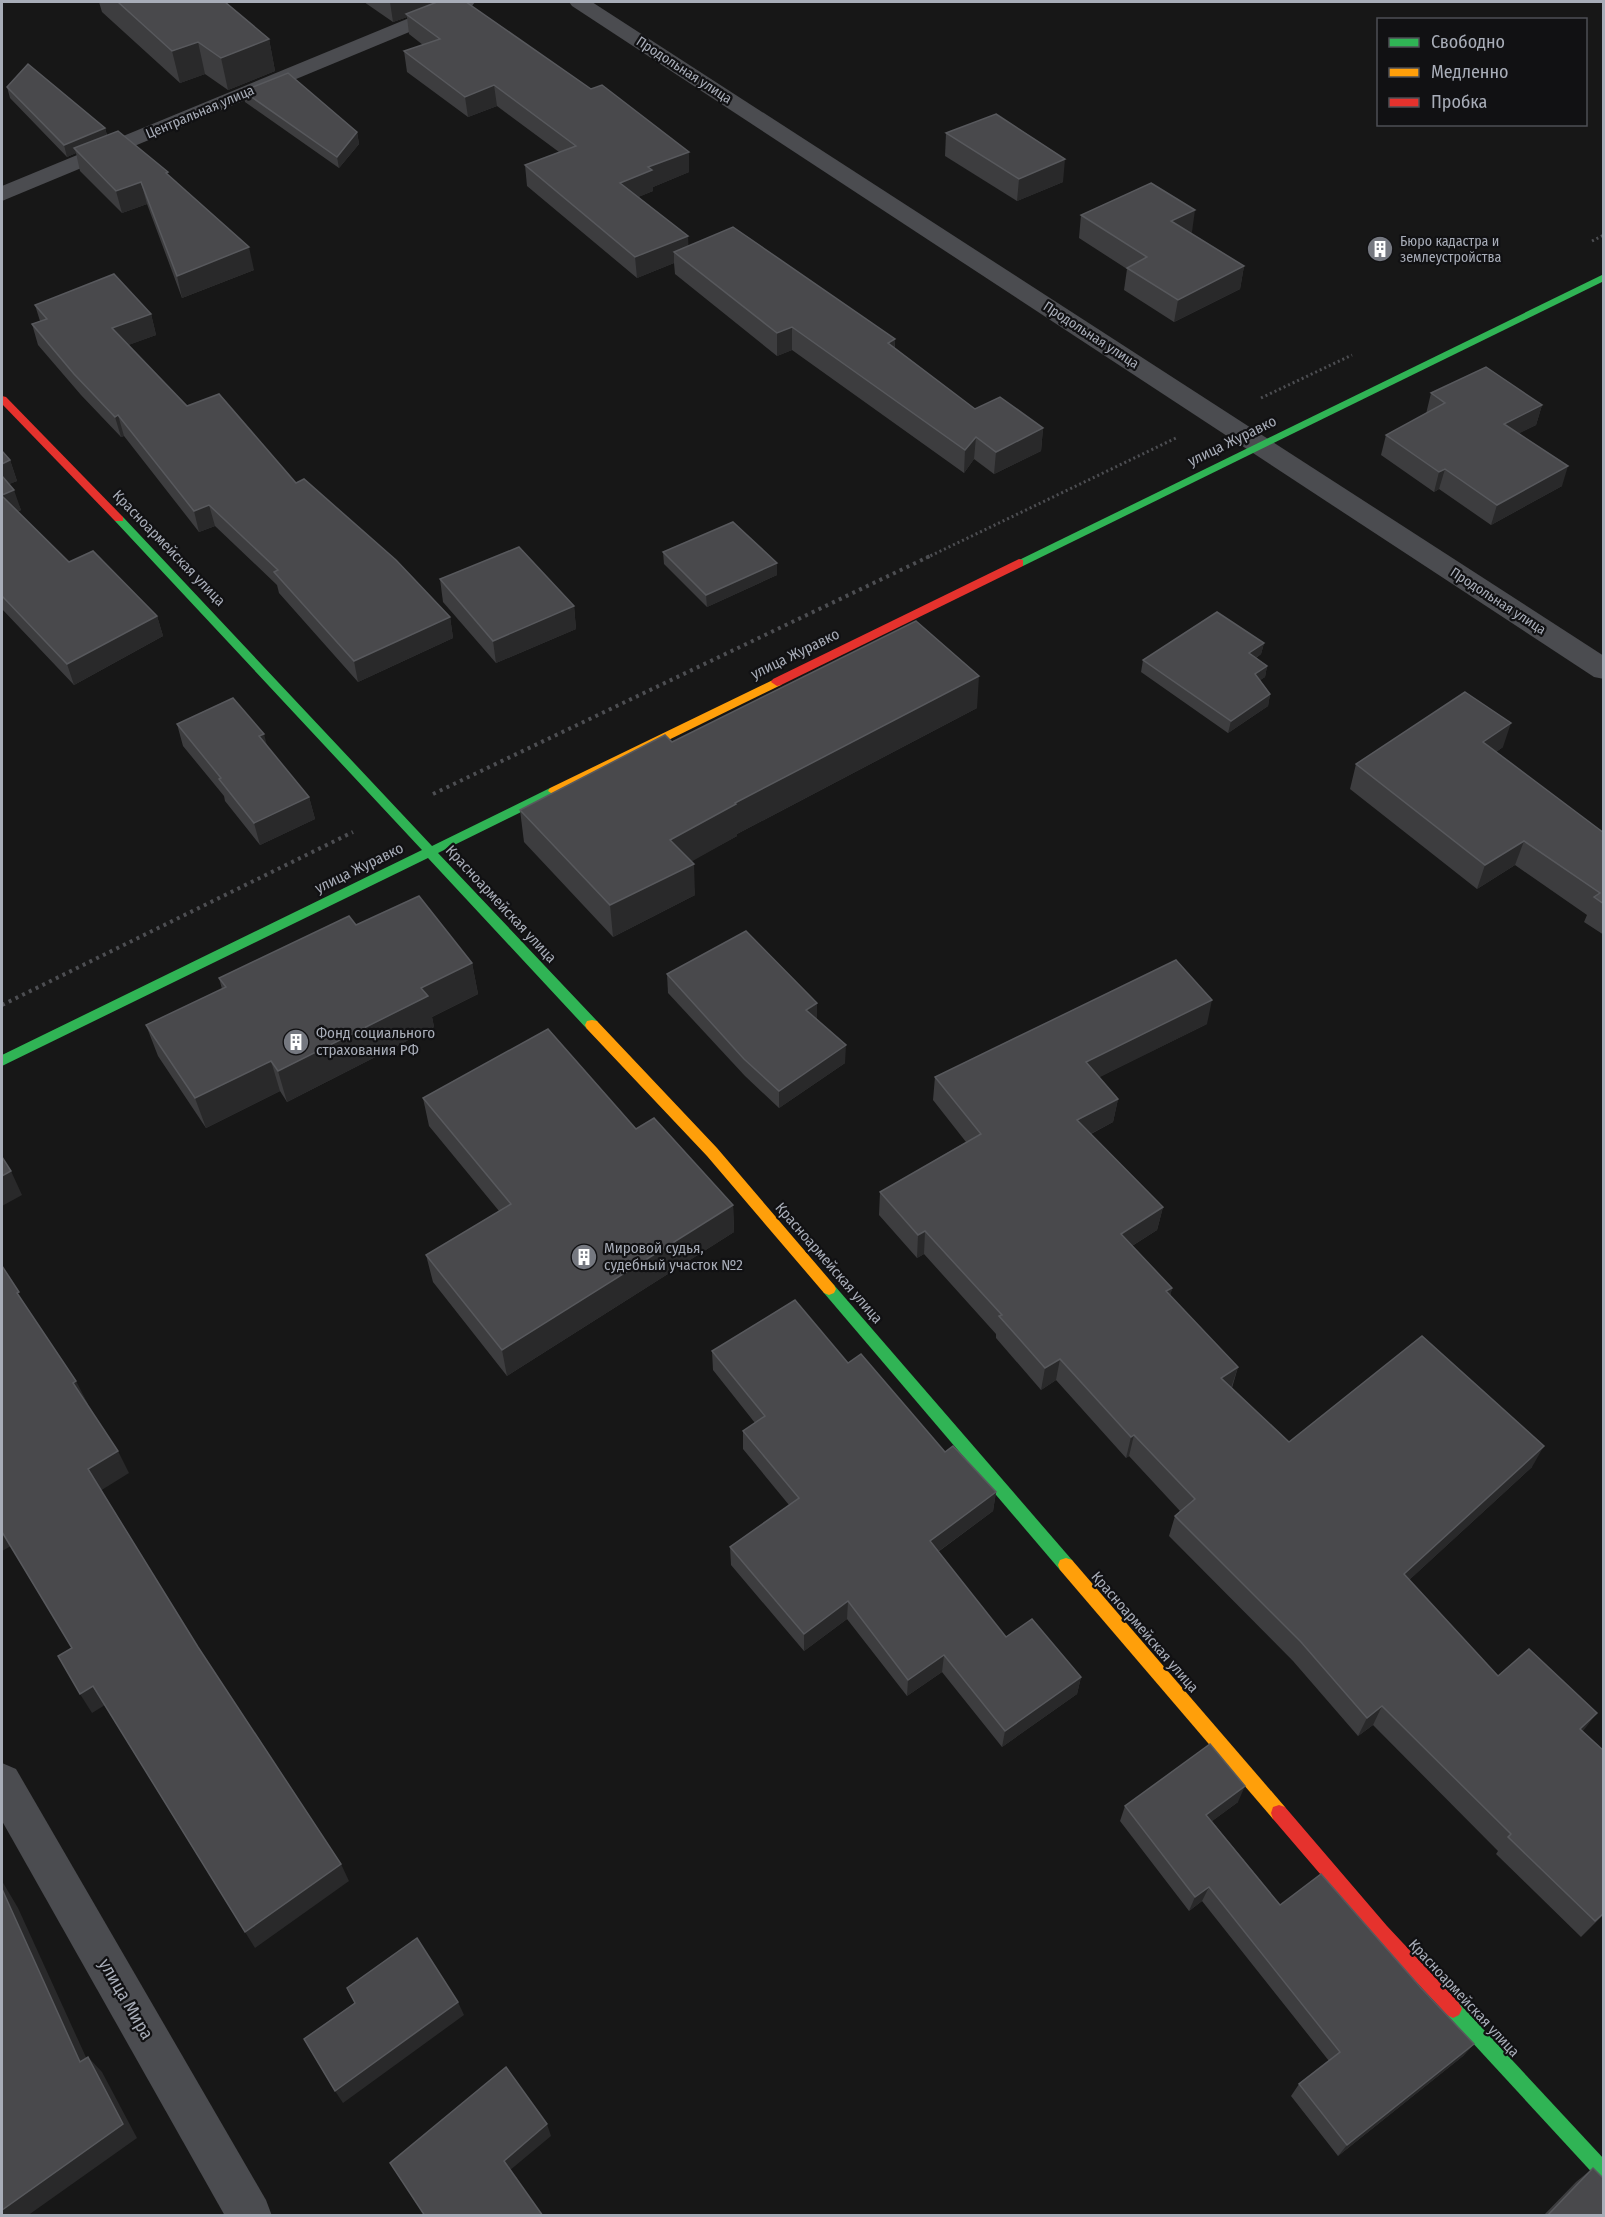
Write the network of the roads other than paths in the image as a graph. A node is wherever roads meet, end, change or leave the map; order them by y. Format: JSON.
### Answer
{"nodes":[{"id":1,"x":465,"y":2,"type":"edge"},
{"id":2,"x":579,"y":2,"type":"edge"},
{"id":3,"x":2,"y":194,"type":"edge"},
{"id":4,"x":1604,"y":278,"type":"edge"},
{"id":5,"x":2,"y":399,"type":"edge"},
{"id":6,"x":1260,"y":445,"type":"junction"},
{"id":7,"x":1604,"y":670,"type":"edge"},
{"id":8,"x":429,"y":852,"type":"junction"},
{"id":9,"x":2,"y":1061,"type":"edge"},
{"id":10,"x":2,"y":1784,"type":"edge"},
{"id":11,"x":1604,"y":2173,"type":"edge"},
{"id":12,"x":250,"y":2216,"type":"edge"}],
"edges":[{"from":1,"to":3,"type":"street","name":"Центральная улица"},
{"from":2,"to":6,"type":"street","name":"Продольная улица"},
{"from":4,"to":6,"type":"street","name":"улица Журавко"},
{"from":5,"to":8,"type":"street","name":"Красноармейская улица"},
{"from":6,"to":7,"type":"street","name":"Продольная улица"},
{"from":6,"to":8,"type":"street","name":"улица Журавко"},
{"from":8,"to":9,"type":"street","name":"улица Журавко"},
{"from":8,"to":11,"type":"street","name":"Красноармейская улица"},
{"from":10,"to":12,"type":"street","name":"улица Мира"}]}
